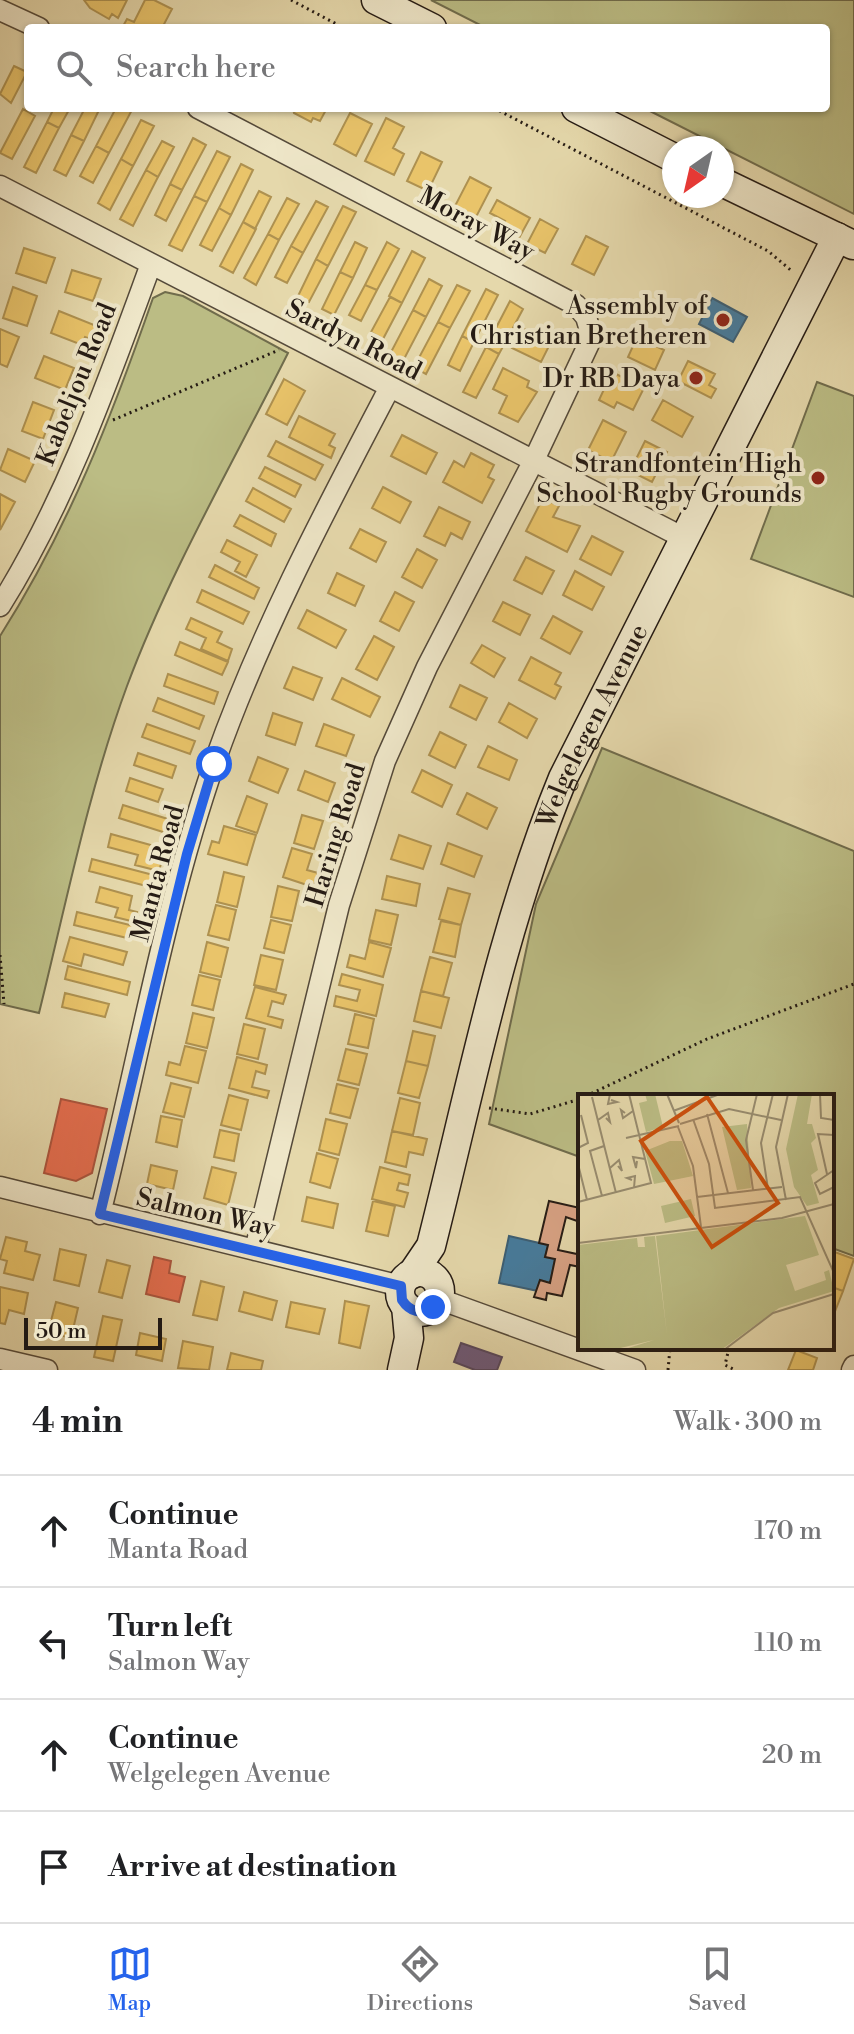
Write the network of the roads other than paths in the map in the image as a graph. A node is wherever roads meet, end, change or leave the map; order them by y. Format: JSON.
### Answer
{"nodes":[{"id":1,"x":376,"y":0,"type":"edge"},
{"id":2,"x":0,"y":10,"type":"edge"},
{"id":3,"x":30,"y":24,"type":"edge"},
{"id":4,"x":424,"y":24,"type":"edge"},
{"id":5,"x":206,"y":112,"type":"edge"},
{"id":6,"x":584,"y":112,"type":"edge"},
{"id":7,"x":662,"y":152,"type":"edge"},
{"id":8,"x":734,"y":188,"type":"edge"},
{"id":9,"x":2,"y":193,"type":"edge"},
{"id":10,"x":846,"y":241,"type":"edge"},
{"id":11,"x":151,"y":264,"type":"junction"},
{"id":12,"x":390,"y":387,"type":"junction"},
{"id":13,"x":534,"y":460,"type":"junction"},
{"id":14,"x":684,"y":538,"type":"junction"},
{"id":15,"x":0,"y":606,"type":"edge"},
{"id":16,"x":0,"y":1187,"type":"edge"},
{"id":17,"x":100,"y":1214,"type":"junction"},
{"id":18,"x":255,"y":1250,"type":"junction"},
{"id":19,"x":420,"y":1293,"type":"junction"},
{"id":20,"x":578,"y":1350,"type":"edge"},
{"id":21,"x":579,"y":1350,"type":"edge"},
{"id":22,"x":0,"y":1359,"type":"edge"},
{"id":23,"x":47,"y":1370,"type":"edge"},
{"id":24,"x":402,"y":1370,"type":"edge"},
{"id":25,"x":635,"y":1370,"type":"edge"}],
"edges":[{"from":1,"to":4,"type":"street"},
{"from":2,"to":3,"type":"street"},
{"from":5,"to":13,"type":"street","name":"Moray Way"},
{"from":6,"to":7,"type":"street"},
{"from":8,"to":10,"type":"street"},
{"from":9,"to":11,"type":"street","name":"Sardyn Road"},
{"from":10,"to":14,"type":"street","name":"Welgelegen Avenue"},
{"from":11,"to":12,"type":"street","name":"Sardyn Road"},
{"from":11,"to":15,"type":"street","name":"Kabeljou Road"},
{"from":12,"to":13,"type":"street","name":"Sardyn Road"},
{"from":12,"to":17,"type":"street","name":"Manta Road"},
{"from":13,"to":14,"type":"street","name":"Sardyn Road"},
{"from":13,"to":18,"type":"street","name":"Haring Road"},
{"from":14,"to":19,"type":"street","name":"Welgelegen Avenue"},
{"from":16,"to":17,"type":"street","name":"Salmon Way"},
{"from":17,"to":18,"type":"street","name":"Salmon Way"},
{"from":18,"to":19,"type":"street","name":"Salmon Way"},
{"from":19,"to":20,"type":"street","name":"Salmon Way"},
{"from":19,"to":24,"type":"street","name":"Welgelegen Avenue"},
{"from":21,"to":25,"type":"street","name":"Salmon Way"},
{"from":22,"to":23,"type":"street"}]}
